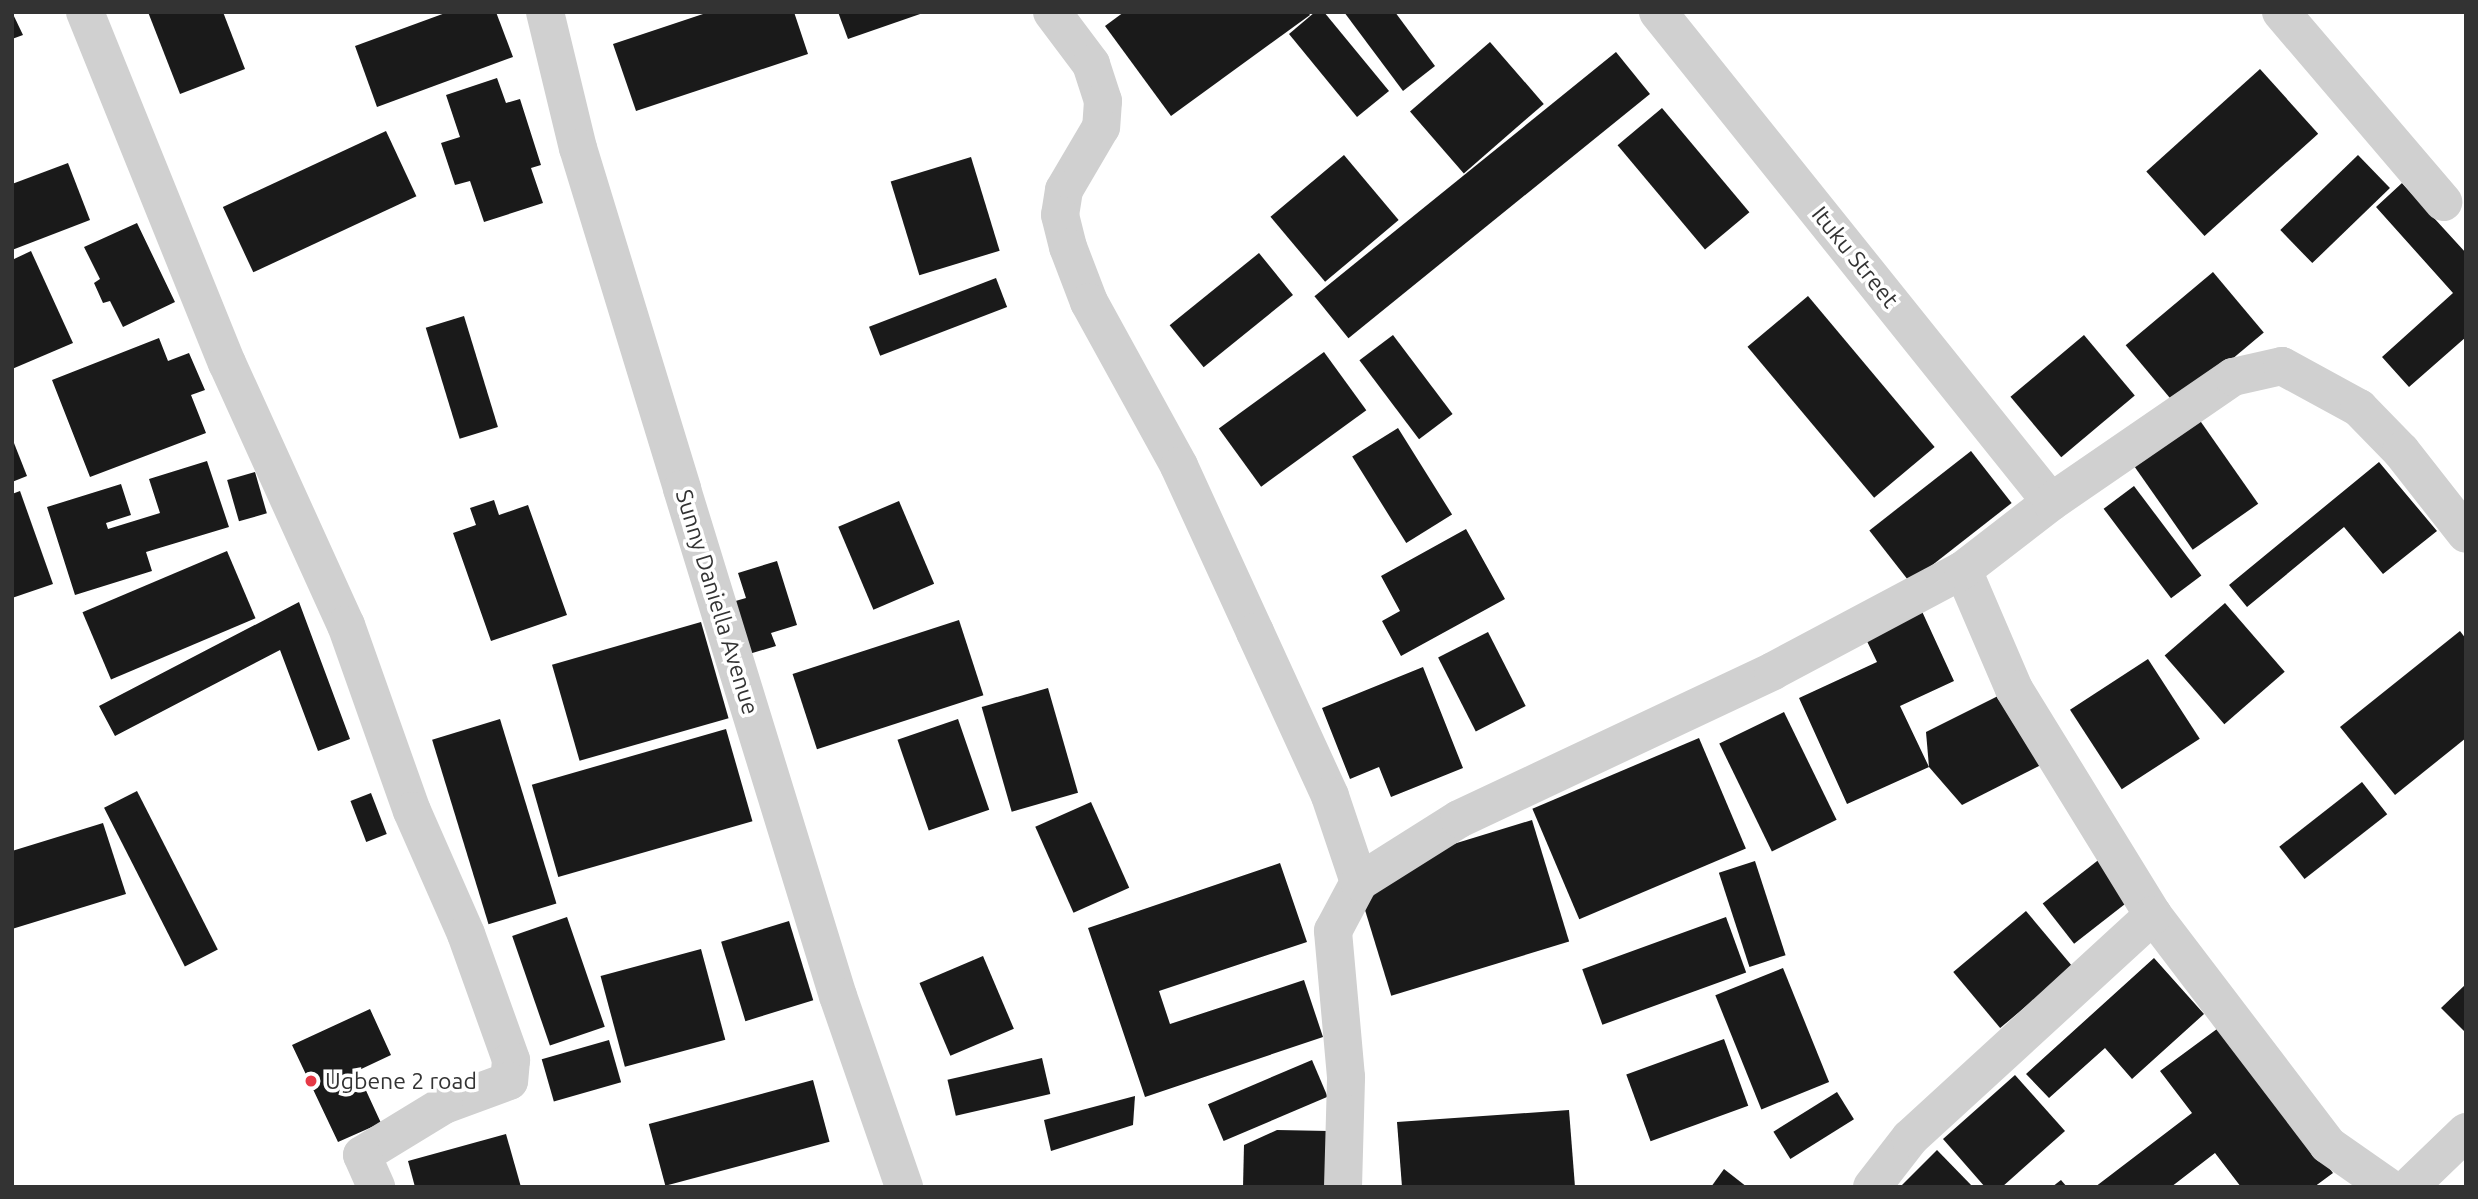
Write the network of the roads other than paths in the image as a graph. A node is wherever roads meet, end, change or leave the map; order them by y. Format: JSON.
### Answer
{"nodes":[{"id":1,"x":85,"y":12,"type":"edge"},
{"id":2,"x":545,"y":12,"type":"edge"},
{"id":3,"x":1052,"y":12,"type":"edge"},
{"id":4,"x":1658,"y":12,"type":"edge"},
{"id":5,"x":2281,"y":12,"type":"edge"},
{"id":6,"x":2444,"y":202,"type":"dead end"},
{"id":7,"x":2051,"y":502,"type":"junction"},
{"id":8,"x":2466,"y":534,"type":"edge"},
{"id":9,"x":1963,"y":570,"type":"junction"},
{"id":10,"x":1359,"y":882,"type":"junction"},
{"id":11,"x":2153,"y":915,"type":"junction"},
{"id":12,"x":2466,"y":1132,"type":"edge"},
{"id":13,"x":376,"y":1187,"type":"edge"},
{"id":14,"x":904,"y":1187,"type":"edge"},
{"id":15,"x":1343,"y":1187,"type":"edge"},
{"id":16,"x":1872,"y":1187,"type":"edge"},
{"id":17,"x":2388,"y":1187,"type":"edge"},
{"id":18,"x":2409,"y":1187,"type":"edge"}],
"edges":[{"from":1,"to":13,"type":"street"},
{"from":2,"to":14,"type":"street","name":"Sunny Daniella Avenue"},
{"from":3,"to":10,"type":"street"},
{"from":4,"to":7,"type":"street","name":"Ituku Street"},
{"from":5,"to":6,"type":"street"},
{"from":7,"to":8,"type":"street"},
{"from":7,"to":9,"type":"street"},
{"from":9,"to":10,"type":"street"},
{"from":9,"to":11,"type":"street"},
{"from":10,"to":15,"type":"street"},
{"from":11,"to":16,"type":"street"},
{"from":11,"to":17,"type":"street"},
{"from":12,"to":18,"type":"street"}]}
